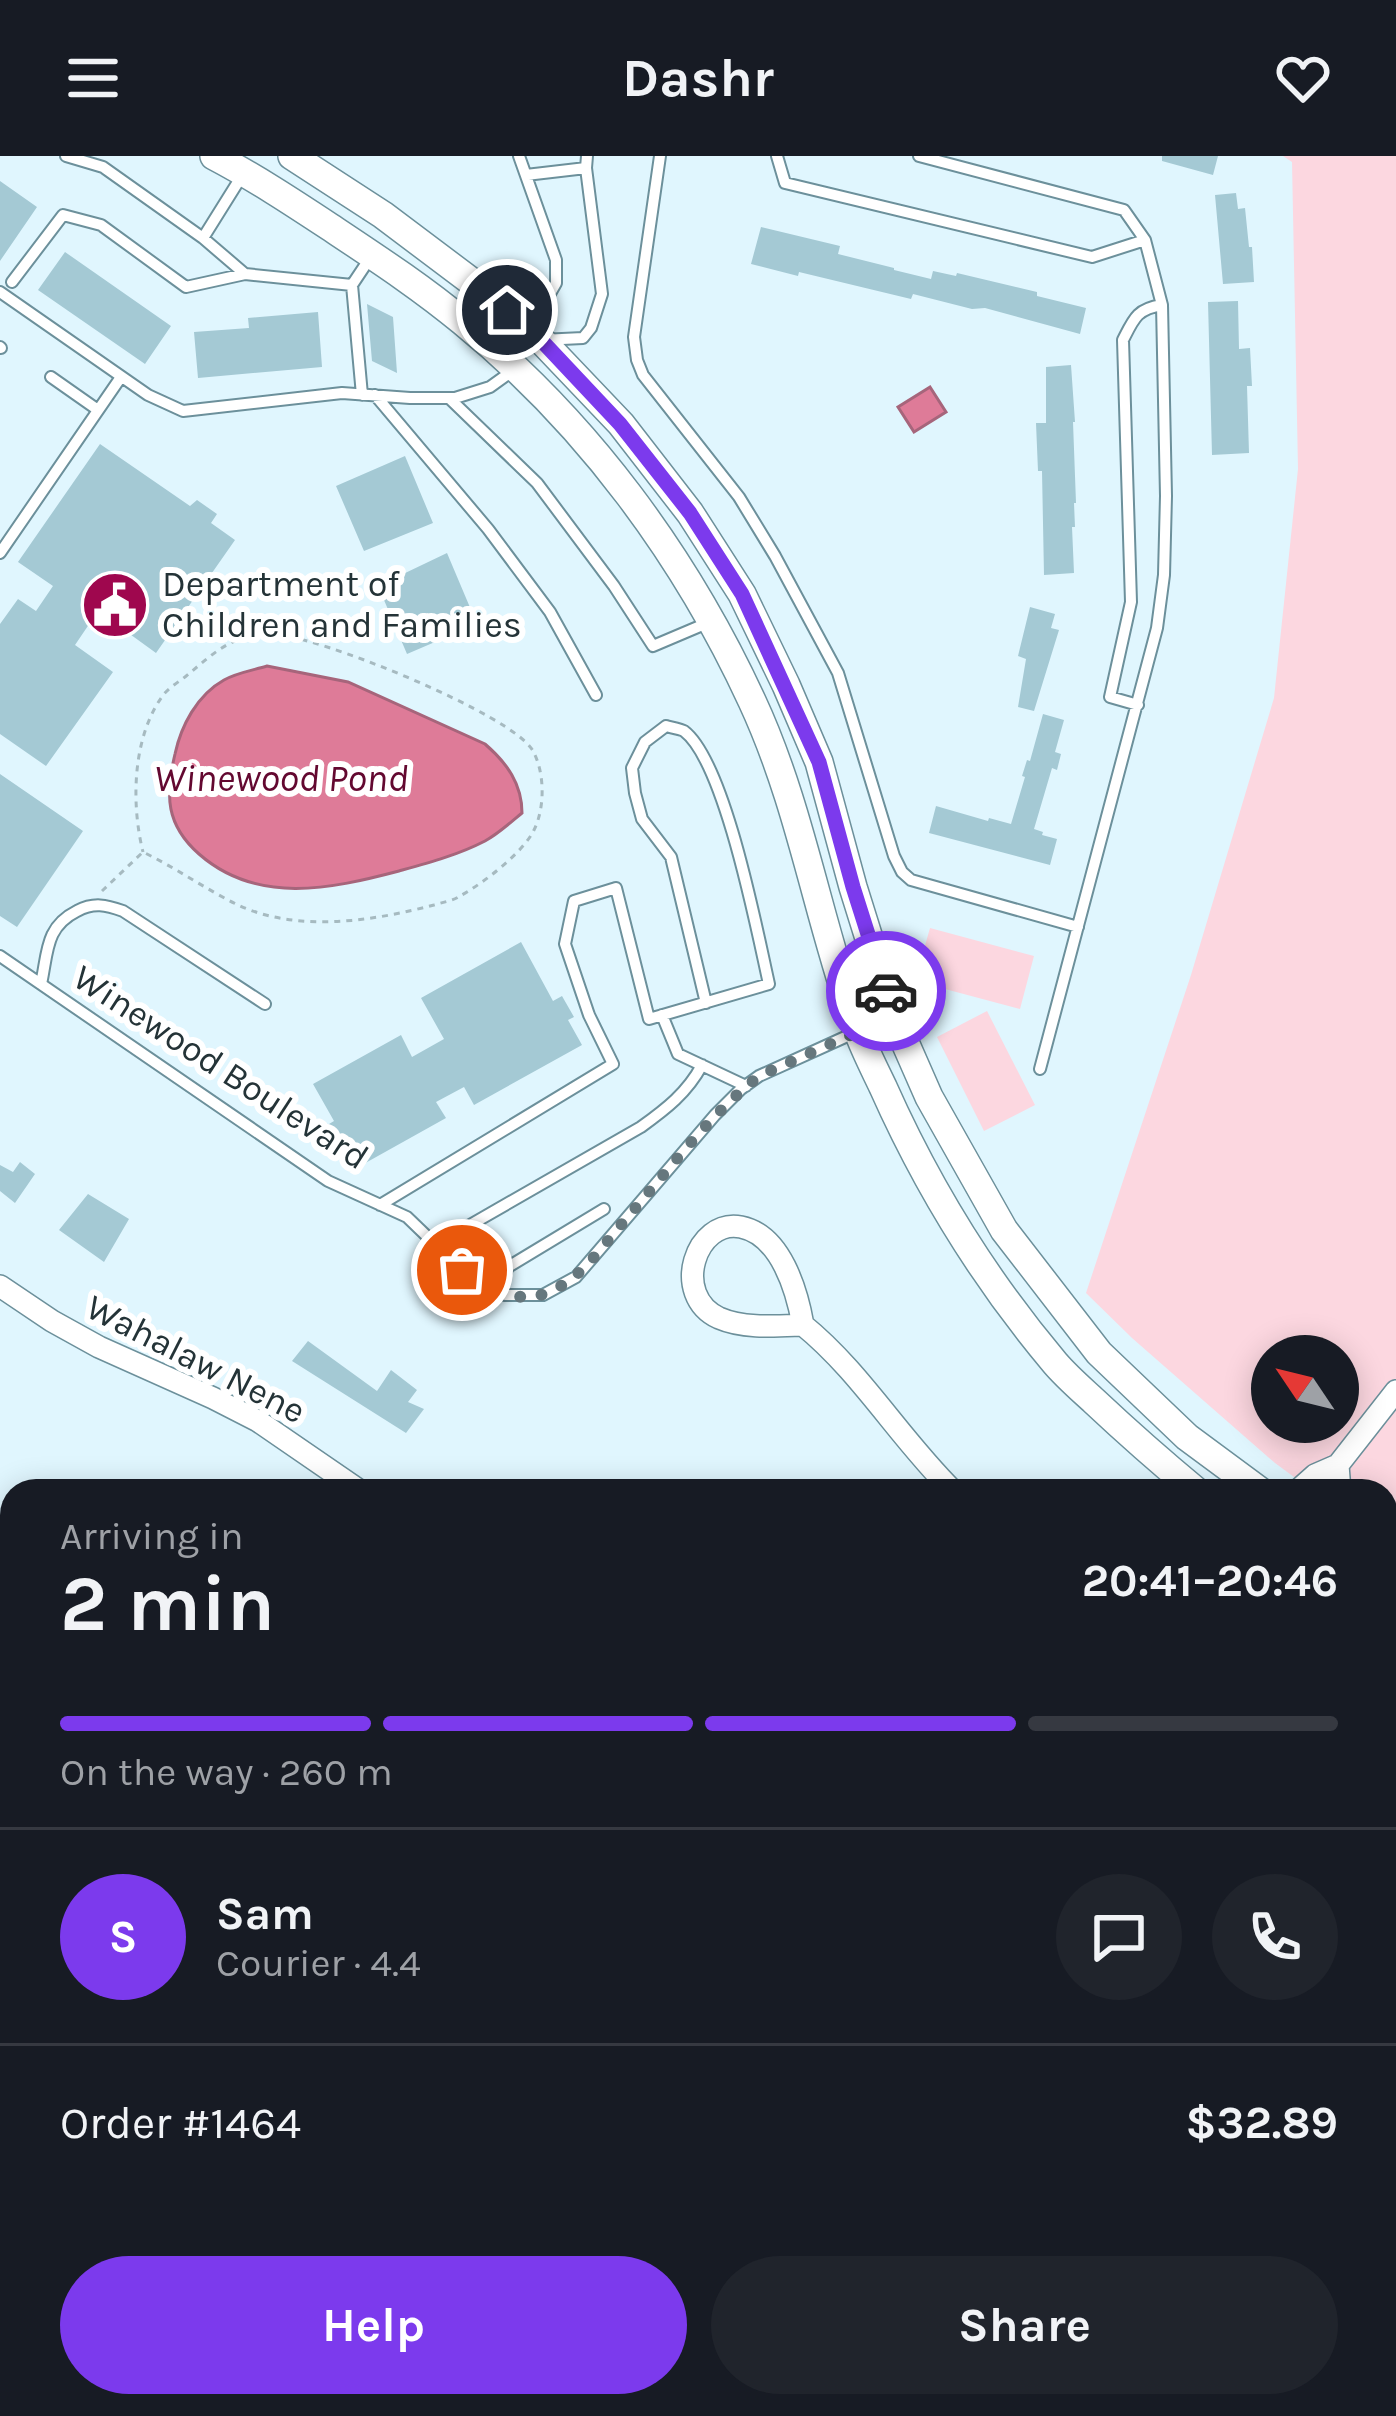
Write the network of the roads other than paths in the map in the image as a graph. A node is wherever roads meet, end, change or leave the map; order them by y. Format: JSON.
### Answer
{"nodes":[{"id":1,"x":66,"y":156,"type":"edge"},
{"id":2,"x":214,"y":156,"type":"edge"},
{"id":3,"x":292,"y":156,"type":"edge"},
{"id":4,"x":520,"y":156,"type":"edge"},
{"id":5,"x":660,"y":156,"type":"edge"},
{"id":6,"x":777,"y":156,"type":"edge"},
{"id":7,"x":919,"y":156,"type":"edge"},
{"id":8,"x":587,"y":162,"type":"edge"},
{"id":9,"x":249,"y":164,"type":"edge"},
{"id":10,"x":526,"y":175,"type":"junction"},
{"id":11,"x":203,"y":238,"type":"junction"},
{"id":12,"x":1145,"y":240,"type":"junction"},
{"id":13,"x":372,"y":255,"type":"junction"},
{"id":14,"x":245,"y":274,"type":"junction"},
{"id":15,"x":12,"y":282,"type":"dead end"},
{"id":16,"x":352,"y":286,"type":"junction"},
{"id":17,"x":0,"y":292,"type":"edge"},
{"id":18,"x":1162,"y":304,"type":"junction"},
{"id":19,"x":541,"y":340,"type":"junction"},
{"id":20,"x":515,"y":369,"type":"junction"},
{"id":21,"x":51,"y":377,"type":"dead end"},
{"id":22,"x":121,"y":377,"type":"junction"},
{"id":23,"x":369,"y":395,"type":"junction"},
{"id":24,"x":449,"y":398,"type":"junction"},
{"id":25,"x":98,"y":410,"type":"junction"},
{"id":26,"x":0,"y":553,"type":"edge"},
{"id":27,"x":1131,"y":602,"type":"junction"},
{"id":28,"x":747,"y":604,"type":"junction"},
{"id":29,"x":1160,"y":608,"type":"junction"},
{"id":30,"x":713,"y":621,"type":"junction"},
{"id":31,"x":596,"y":695,"type":"dead end"},
{"id":32,"x":1138,"y":705,"type":"junction"},
{"id":33,"x":1078,"y":927,"type":"junction"},
{"id":34,"x":0,"y":956,"type":"edge"},
{"id":35,"x":41,"y":984,"type":"junction"},
{"id":36,"x":706,"y":1003,"type":"junction"},
{"id":37,"x":265,"y":1004,"type":"dead end"},
{"id":38,"x":662,"y":1016,"type":"junction"},
{"id":39,"x":893,"y":1016,"type":"junction"},
{"id":40,"x":857,"y":1032,"type":"junction"},
{"id":41,"x":702,"y":1065,"type":"junction"},
{"id":42,"x":1040,"y":1069,"type":"dead end"},
{"id":43,"x":746,"y":1086,"type":"junction"},
{"id":44,"x":380,"y":1205,"type":"junction"},
{"id":45,"x":604,"y":1209,"type":"dead end"},
{"id":46,"x":437,"y":1244,"type":"junction"},
{"id":47,"x":0,"y":1286,"type":"edge"},
{"id":48,"x":497,"y":1292,"type":"junction"},
{"id":49,"x":803,"y":1325,"type":"junction"},
{"id":50,"x":1396,"y":1391,"type":"edge"},
{"id":51,"x":1339,"y":1465,"type":"junction"},
{"id":52,"x":343,"y":1479,"type":"edge"},
{"id":53,"x":940,"y":1479,"type":"edge"},
{"id":54,"x":1182,"y":1479,"type":"edge"},
{"id":55,"x":1244,"y":1479,"type":"edge"},
{"id":56,"x":1310,"y":1479,"type":"edge"},
{"id":57,"x":1340,"y":1479,"type":"edge"}],
"edges":[{"from":1,"to":11,"type":"lane"},
{"from":2,"to":9,"type":"main road"},
{"from":3,"to":19,"type":"main road"},
{"from":4,"to":10,"type":"lane"},
{"from":5,"to":33,"type":"lane"},
{"from":6,"to":12,"type":"lane"},
{"from":7,"to":12,"type":"lane"},
{"from":8,"to":10,"type":"lane"},
{"from":8,"to":19,"type":"lane"},
{"from":9,"to":11,"type":"lane"},
{"from":9,"to":13,"type":"main road"},
{"from":10,"to":19,"type":"lane"},
{"from":11,"to":14,"type":"lane"},
{"from":12,"to":18,"type":"lane"},
{"from":13,"to":16,"type":"lane"},
{"from":13,"to":20,"type":"main road"},
{"from":14,"to":15,"type":"lane"},
{"from":14,"to":16,"type":"lane"},
{"from":16,"to":23,"type":"lane"},
{"from":17,"to":22,"type":"lane"},
{"from":18,"to":27,"type":"lane"},
{"from":18,"to":29,"type":"lane"},
{"from":19,"to":20,"type":"main road"},
{"from":19,"to":28,"type":"main road"},
{"from":20,"to":24,"type":"lane"},
{"from":20,"to":30,"type":"main road"},
{"from":21,"to":25,"type":"lane"},
{"from":22,"to":23,"type":"lane"},
{"from":22,"to":25,"type":"lane"},
{"from":23,"to":24,"type":"lane"},
{"from":23,"to":31,"type":"lane"},
{"from":24,"to":30,"type":"lane"},
{"from":25,"to":26,"type":"lane"},
{"from":27,"to":29,"type":"lane"},
{"from":27,"to":32,"type":"lane"},
{"from":28,"to":30,"type":"main road"},
{"from":28,"to":39,"type":"main road"},
{"from":29,"to":32,"type":"lane"},
{"from":30,"to":40,"type":"main road"},
{"from":32,"to":33,"type":"lane"},
{"from":33,"to":42,"type":"lane"},
{"from":34,"to":35,"type":"lane","name":"Winewood Boulevard"},
{"from":35,"to":37,"type":"lane"},
{"from":35,"to":44,"type":"lane","name":"Winewood Boulevard"},
{"from":36,"to":36,"type":"lane"},
{"from":36,"to":38,"type":"lane"},
{"from":38,"to":41,"type":"lane"},
{"from":38,"to":44,"type":"lane"},
{"from":39,"to":40,"type":"main road"},
{"from":39,"to":55,"type":"main road"},
{"from":40,"to":43,"type":"lane"},
{"from":40,"to":54,"type":"main road"},
{"from":41,"to":43,"type":"lane"},
{"from":41,"to":46,"type":"lane"},
{"from":43,"to":48,"type":"lane"},
{"from":44,"to":46,"type":"lane","name":"Winewood Boulevard"},
{"from":45,"to":48,"type":"lane"},
{"from":46,"to":48,"type":"lane","name":"Winewood Boulevard"},
{"from":47,"to":52,"type":"street","name":"Wahalaw Nene"},
{"from":49,"to":49,"type":"street"},
{"from":49,"to":53,"type":"street"},
{"from":50,"to":51,"type":"street"},
{"from":51,"to":56,"type":"street"},
{"from":51,"to":57,"type":"street"}]}
